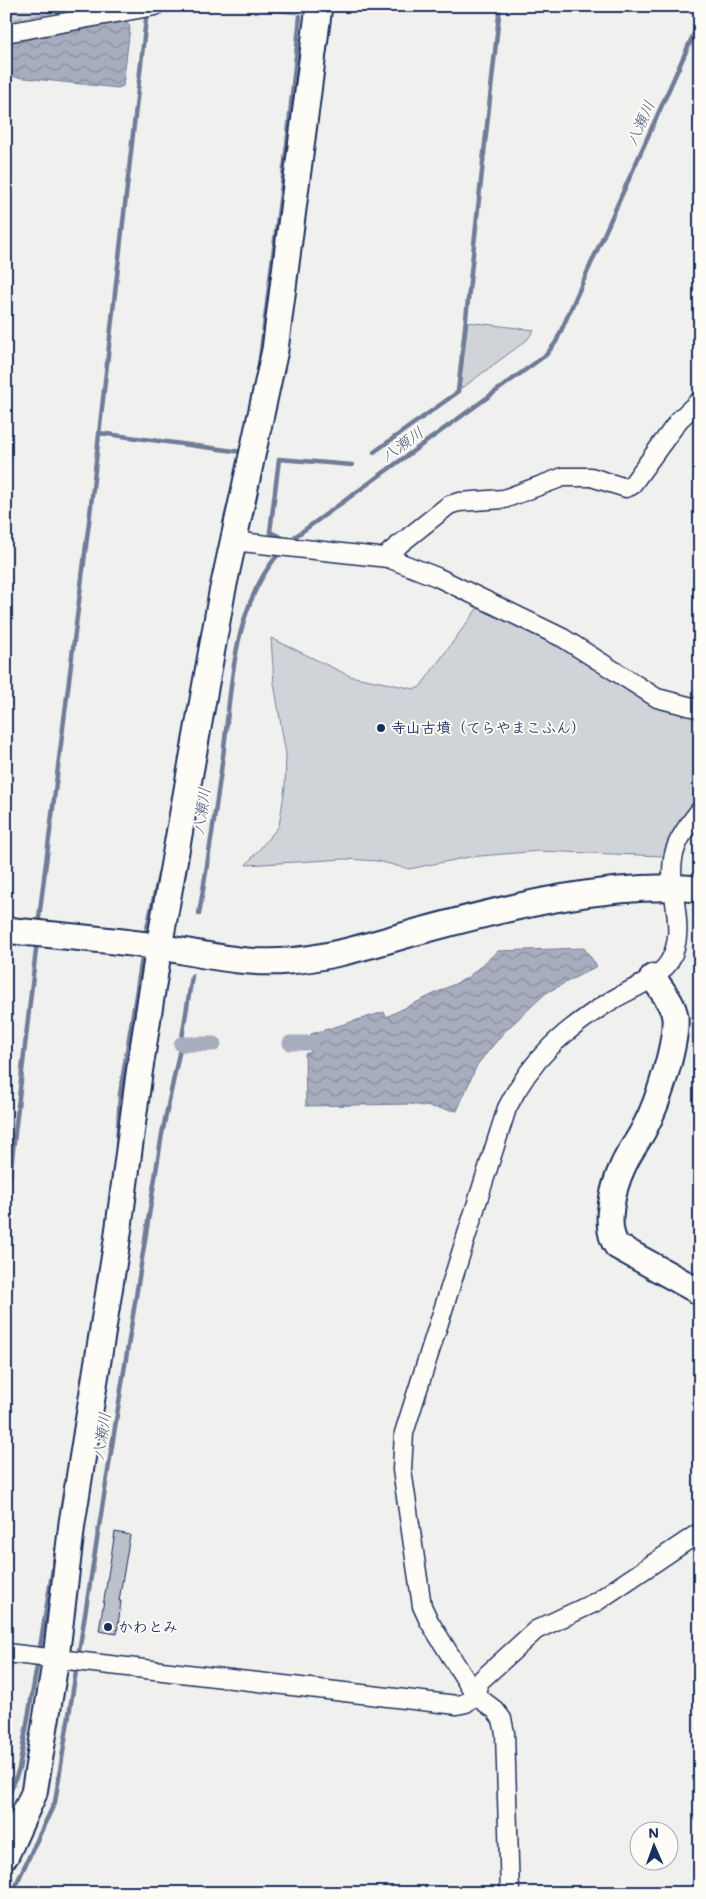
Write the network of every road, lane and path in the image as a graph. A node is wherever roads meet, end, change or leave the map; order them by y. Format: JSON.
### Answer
{"nodes":[{"id":1,"x":155,"y":6,"type":"edge"},
{"id":2,"x":319,"y":6,"type":"edge"},
{"id":3,"x":6,"y":33,"type":"edge"},
{"id":4,"x":700,"y":400,"type":"edge"},
{"id":5,"x":232,"y":541,"type":"junction"},
{"id":6,"x":388,"y":558,"type":"junction"},
{"id":7,"x":700,"y":710,"type":"edge"},
{"id":8,"x":700,"y":810,"type":"edge"},
{"id":9,"x":672,"y":887,"type":"junction"},
{"id":10,"x":700,"y":889,"type":"edge"},
{"id":11,"x":6,"y":930,"type":"edge"},
{"id":12,"x":159,"y":947,"type":"junction"},
{"id":13,"x":653,"y":977,"type":"junction"},
{"id":14,"x":700,"y":1292,"type":"edge"},
{"id":15,"x":700,"y":1532,"type":"edge"},
{"id":16,"x":6,"y":1653,"type":"edge"},
{"id":17,"x":61,"y":1659,"type":"junction"},
{"id":18,"x":475,"y":1695,"type":"junction"},
{"id":19,"x":6,"y":1855,"type":"edge"},
{"id":20,"x":510,"y":1893,"type":"edge"}],
"edges":[{"from":1,"to":3,"type":"street"},
{"from":2,"to":5,"type":"street"},
{"from":4,"to":6,"type":"street"},
{"from":5,"to":6,"type":"street"},
{"from":5,"to":12,"type":"street"},
{"from":6,"to":7,"type":"street"},
{"from":8,"to":9,"type":"street"},
{"from":9,"to":10,"type":"street"},
{"from":9,"to":12,"type":"street"},
{"from":9,"to":13,"type":"street"},
{"from":11,"to":12,"type":"street"},
{"from":12,"to":17,"type":"street"},
{"from":13,"to":14,"type":"street"},
{"from":13,"to":18,"type":"street"},
{"from":15,"to":18,"type":"street"},
{"from":16,"to":17,"type":"street"},
{"from":17,"to":18,"type":"street"},
{"from":17,"to":19,"type":"street"},
{"from":18,"to":20,"type":"street"}]}
